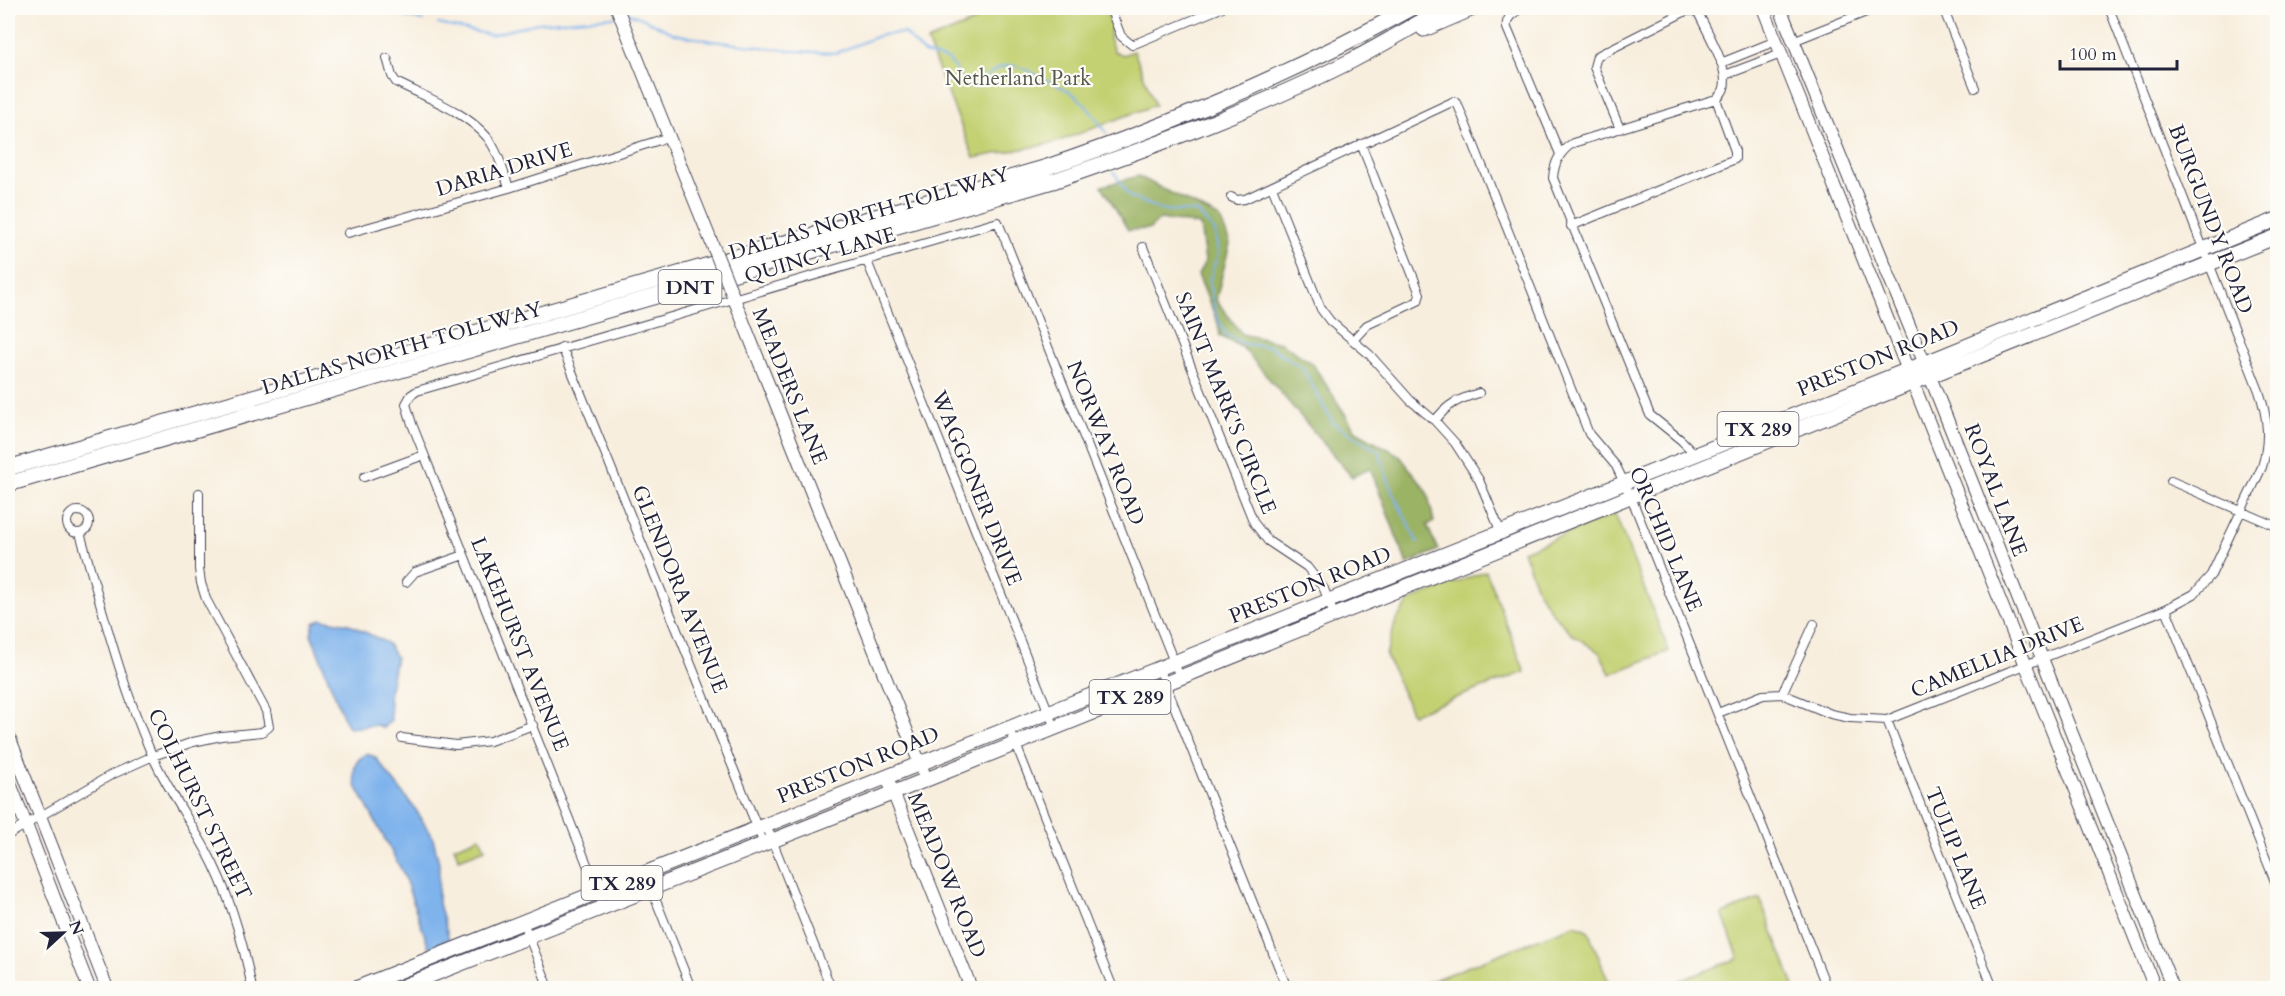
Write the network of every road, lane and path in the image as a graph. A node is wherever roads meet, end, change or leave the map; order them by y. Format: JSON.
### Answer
{"nodes":[{"id":1,"x":617,"y":8,"type":"edge"},
{"id":2,"x":1110,"y":8,"type":"edge"},
{"id":3,"x":1221,"y":8,"type":"edge"},
{"id":4,"x":1444,"y":8,"type":"edge"},
{"id":5,"x":1473,"y":8,"type":"edge"},
{"id":6,"x":1522,"y":8,"type":"edge"},
{"id":7,"x":1762,"y":8,"type":"edge"},
{"id":8,"x":1780,"y":8,"type":"edge"},
{"id":9,"x":1876,"y":8,"type":"edge"},
{"id":10,"x":1943,"y":8,"type":"edge"},
{"id":11,"x":2109,"y":8,"type":"edge"},
{"id":12,"x":2274,"y":8,"type":"edge"},
{"id":13,"x":1408,"y":9,"type":"edge"},
{"id":14,"x":1697,"y":9,"type":"edge"},
{"id":15,"x":2277,"y":16,"type":"edge"},
{"id":16,"x":1776,"y":41,"type":"junction"},
{"id":17,"x":1793,"y":41,"type":"junction"},
{"id":18,"x":1781,"y":54,"type":"junction"},
{"id":19,"x":1361,"y":55,"type":"junction"},
{"id":20,"x":387,"y":58,"type":"dead end"},
{"id":21,"x":1721,"y":63,"type":"junction"},
{"id":22,"x":1725,"y":75,"type":"junction"},
{"id":23,"x":1975,"y":88,"type":"dead end"},
{"id":24,"x":1716,"y":99,"type":"junction"},
{"id":25,"x":1824,"y":116,"type":"junction"},
{"id":26,"x":1808,"y":122,"type":"junction"},
{"id":27,"x":1620,"y":129,"type":"junction"},
{"id":28,"x":669,"y":137,"type":"junction"},
{"id":29,"x":1361,"y":144,"type":"junction"},
{"id":30,"x":1560,"y":154,"type":"junction"},
{"id":31,"x":1272,"y":187,"type":"junction"},
{"id":32,"x":509,"y":188,"type":"junction"},
{"id":33,"x":1232,"y":197,"type":"dead end"},
{"id":34,"x":1864,"y":216,"type":"junction"},
{"id":35,"x":2277,"y":219,"type":"edge"},
{"id":36,"x":998,"y":222,"type":"joint"},
{"id":37,"x":1848,"y":222,"type":"junction"},
{"id":38,"x":1571,"y":226,"type":"junction"},
{"id":39,"x":348,"y":233,"type":"dead end"},
{"id":40,"x":2277,"y":236,"type":"edge"},
{"id":41,"x":1143,"y":247,"type":"dead end"},
{"id":42,"x":2203,"y":248,"type":"junction"},
{"id":43,"x":1880,"y":254,"type":"junction"},
{"id":44,"x":1863,"y":260,"type":"junction"},
{"id":45,"x":867,"y":261,"type":"junction"},
{"id":46,"x":2209,"y":264,"type":"junction"},
{"id":47,"x":2128,"y":278,"type":"junction"},
{"id":48,"x":2134,"y":294,"type":"junction"},
{"id":49,"x":734,"y":299,"type":"junction"},
{"id":50,"x":2065,"y":304,"type":"junction"},
{"id":51,"x":2073,"y":318,"type":"junction"},
{"id":52,"x":1354,"y":339,"type":"junction"},
{"id":53,"x":562,"y":347,"type":"junction"},
{"id":54,"x":1925,"y":363,"type":"junction"},
{"id":55,"x":1908,"y":369,"type":"junction"},
{"id":56,"x":1930,"y":377,"type":"junction"},
{"id":57,"x":1914,"y":383,"type":"junction"},
{"id":58,"x":1479,"y":393,"type":"dead end"},
{"id":59,"x":411,"y":395,"type":"joint"},
{"id":60,"x":1435,"y":420,"type":"junction"},
{"id":61,"x":1772,"y":424,"type":"junction"},
{"id":62,"x":1783,"y":436,"type":"junction"},
{"id":63,"x":1770,"y":441,"type":"junction"},
{"id":64,"x":1695,"y":454,"type":"junction"},
{"id":65,"x":424,"y":455,"type":"junction"},
{"id":66,"x":1706,"y":467,"type":"junction"},
{"id":67,"x":8,"y":468,"type":"edge"},
{"id":68,"x":364,"y":477,"type":"dead end"},
{"id":69,"x":2171,"y":481,"type":"dead end"},
{"id":70,"x":1624,"y":482,"type":"junction"},
{"id":71,"x":8,"y":484,"type":"edge"},
{"id":72,"x":199,"y":493,"type":"dead end"},
{"id":73,"x":1631,"y":497,"type":"junction"},
{"id":74,"x":2240,"y":512,"type":"junction"},
{"id":75,"x":2277,"y":527,"type":"edge"},
{"id":76,"x":1501,"y":531,"type":"junction"},
{"id":77,"x":80,"y":533,"type":"dead end"},
{"id":78,"x":1510,"y":545,"type":"junction"},
{"id":79,"x":464,"y":555,"type":"junction"},
{"id":80,"x":406,"y":582,"type":"dead end"},
{"id":81,"x":1328,"y":600,"type":"junction"},
{"id":82,"x":2166,"y":609,"type":"junction"},
{"id":83,"x":1334,"y":615,"type":"junction"},
{"id":84,"x":1814,"y":624,"type":"dead end"},
{"id":85,"x":2041,"y":659,"type":"junction"},
{"id":86,"x":1174,"y":661,"type":"junction"},
{"id":87,"x":2026,"y":665,"type":"junction"},
{"id":88,"x":1159,"y":668,"type":"junction"},
{"id":89,"x":1180,"y":677,"type":"junction"},
{"id":90,"x":1165,"y":683,"type":"junction"},
{"id":91,"x":1782,"y":694,"type":"junction"},
{"id":92,"x":1047,"y":712,"type":"junction"},
{"id":93,"x":1718,"y":713,"type":"junction"},
{"id":94,"x":1887,"y":720,"type":"junction"},
{"id":95,"x":534,"y":725,"type":"junction"},
{"id":96,"x":1009,"y":727,"type":"junction"},
{"id":97,"x":1055,"y":728,"type":"junction"},
{"id":98,"x":8,"y":734,"type":"edge"},
{"id":99,"x":402,"y":738,"type":"dead end"},
{"id":100,"x":1015,"y":743,"type":"junction"},
{"id":101,"x":153,"y":756,"type":"junction"},
{"id":102,"x":919,"y":763,"type":"junction"},
{"id":103,"x":887,"y":777,"type":"junction"},
{"id":104,"x":8,"y":778,"type":"edge"},
{"id":105,"x":926,"y":779,"type":"junction"},
{"id":106,"x":893,"y":793,"type":"junction"},
{"id":107,"x":40,"y":816,"type":"junction"},
{"id":108,"x":26,"y":825,"type":"junction"},
{"id":109,"x":762,"y":827,"type":"junction"},
{"id":110,"x":8,"y":834,"type":"edge"},
{"id":111,"x":768,"y":842,"type":"junction"},
{"id":112,"x":645,"y":873,"type":"junction"},
{"id":113,"x":2130,"y":882,"type":"junction"},
{"id":114,"x":2115,"y":888,"type":"junction"},
{"id":115,"x":651,"y":889,"type":"junction"},
{"id":116,"x":2277,"y":889,"type":"edge"},
{"id":117,"x":598,"y":892,"type":"junction"},
{"id":118,"x":604,"y":907,"type":"junction"},
{"id":119,"x":523,"y":922,"type":"junction"},
{"id":120,"x":529,"y":937,"type":"junction"},
{"id":121,"x":404,"y":970,"type":"junction"},
{"id":122,"x":407,"y":987,"type":"edge"},
{"id":123,"x":89,"y":988,"type":"edge"},
{"id":124,"x":107,"y":988,"type":"edge"},
{"id":125,"x":252,"y":988,"type":"edge"},
{"id":126,"x":357,"y":988,"type":"edge"},
{"id":127,"x":549,"y":988,"type":"edge"},
{"id":128,"x":691,"y":988,"type":"edge"},
{"id":129,"x":831,"y":988,"type":"edge"},
{"id":130,"x":971,"y":988,"type":"edge"},
{"id":131,"x":1113,"y":988,"type":"edge"},
{"id":132,"x":1287,"y":988,"type":"edge"},
{"id":133,"x":1827,"y":988,"type":"edge"},
{"id":134,"x":1993,"y":988,"type":"edge"},
{"id":135,"x":2155,"y":988,"type":"edge"},
{"id":136,"x":2173,"y":988,"type":"edge"}],
"edges":[{"from":1,"to":28,"type":"main road","name":"MEADERS LANE"},
{"from":2,"to":3,"type":"street"},
{"from":4,"to":19,"type":"highway","name":"DALLAS NORTH TOLLWAY","number":"DNT"},
{"from":5,"to":19,"type":"highway"},
{"from":6,"to":30,"type":"street"},
{"from":7,"to":16,"type":"main road","name":"ROYAL LANE"},
{"from":8,"to":17,"type":"main road","name":"ROYAL LANE"},
{"from":9,"to":17,"type":"street"},
{"from":10,"to":23,"type":"street"},
{"from":11,"to":42,"type":"street","name":"BURGUNDY ROAD"},
{"from":12,"to":15,"type":"street"},
{"from":13,"to":67,"type":"highway","name":"DALLAS NORTH TOLLWAY","number":"DNT"},
{"from":14,"to":21,"type":"street"},
{"from":14,"to":27,"type":"street"},
{"from":16,"to":17,"type":"main road"},
{"from":16,"to":18,"type":"main road","name":"ROYAL LANE"},
{"from":16,"to":21,"type":"street"},
{"from":17,"to":18,"type":"main road"},
{"from":17,"to":25,"type":"main road","name":"ROYAL LANE"},
{"from":18,"to":22,"type":"street"},
{"from":18,"to":26,"type":"main road","name":"ROYAL LANE"},
{"from":19,"to":71,"type":"highway","name":"DALLAS NORTH TOLLWAY","number":"DNT"},
{"from":20,"to":32,"type":"street"},
{"from":21,"to":22,"type":"street"},
{"from":22,"to":24,"type":"street"},
{"from":24,"to":27,"type":"street"},
{"from":24,"to":38,"type":"street"},
{"from":25,"to":26,"type":"main road"},
{"from":25,"to":34,"type":"main road","name":"ROYAL LANE"},
{"from":26,"to":37,"type":"main road","name":"ROYAL LANE"},
{"from":27,"to":30,"type":"street"},
{"from":28,"to":32,"type":"street","name":"DARIA DRIVE"},
{"from":28,"to":49,"type":"main road","name":"MEADERS LANE","bridge":true},
{"from":29,"to":31,"type":"street"},
{"from":29,"to":52,"type":"street"},
{"from":29,"to":70,"type":"street","name":"ORCHID LANE"},
{"from":30,"to":38,"type":"street"},
{"from":31,"to":33,"type":"street"},
{"from":31,"to":52,"type":"street"},
{"from":32,"to":39,"type":"street","name":"DARIA DRIVE"},
{"from":34,"to":37,"type":"main road"},
{"from":34,"to":43,"type":"main road","name":"ROYAL LANE"},
{"from":35,"to":42,"type":"main road","name":"PRESTON ROAD","number":"TX 289"},
{"from":36,"to":45,"type":"street","name":"QUINCY LANE"},
{"from":36,"to":86,"type":"street","name":"NORWAY ROAD"},
{"from":37,"to":44,"type":"main road","name":"ROYAL LANE"},
{"from":38,"to":64,"type":"street"},
{"from":40,"to":46,"type":"main road","name":"PRESTON ROAD","number":"TX 289"},
{"from":41,"to":81,"type":"street","name":"SAINT MARK'S CIRCLE"},
{"from":42,"to":46,"type":"street","name":"BURGUNDY ROAD"},
{"from":42,"to":47,"type":"main road","name":"PRESTON ROAD","number":"TX 289"},
{"from":43,"to":44,"type":"main road"},
{"from":43,"to":54,"type":"main road","name":"ROYAL LANE"},
{"from":44,"to":55,"type":"main road","name":"ROYAL LANE"},
{"from":45,"to":49,"type":"street","name":"QUINCY LANE"},
{"from":45,"to":92,"type":"street","name":"WAGGONER DRIVE"},
{"from":46,"to":48,"type":"main road","name":"PRESTON ROAD","number":"TX 289"},
{"from":46,"to":74,"type":"street","name":"BURGUNDY ROAD"},
{"from":47,"to":48,"type":"main road"},
{"from":47,"to":50,"type":"main road","name":"PRESTON ROAD","number":"TX 289"},
{"from":48,"to":51,"type":"main road","name":"PRESTON ROAD","number":"TX 289"},
{"from":49,"to":53,"type":"street","name":"QUINCY LANE"},
{"from":49,"to":102,"type":"main road","name":"MEADERS LANE"},
{"from":50,"to":51,"type":"main road"},
{"from":50,"to":54,"type":"main road","name":"PRESTON ROAD","number":"TX 289"},
{"from":51,"to":56,"type":"main road","name":"PRESTON ROAD","number":"TX 289"},
{"from":52,"to":60,"type":"street"},
{"from":53,"to":59,"type":"street","name":"QUINCY LANE"},
{"from":53,"to":109,"type":"street","name":"GLENDORA AVENUE"},
{"from":54,"to":55,"type":"main road","name":"PRESTON ROAD","number":"TX 289"},
{"from":54,"to":56,"type":"main road","name":"ROYAL LANE"},
{"from":55,"to":57,"type":"main road","name":"ROYAL LANE"},
{"from":55,"to":61,"type":"main road","name":"PRESTON ROAD","number":"TX 289"},
{"from":56,"to":57,"type":"main road","name":"PRESTON ROAD","number":"TX 289"},
{"from":56,"to":85,"type":"main road","name":"ROYAL LANE"},
{"from":57,"to":62,"type":"main road","name":"PRESTON ROAD","number":"TX 289"},
{"from":57,"to":87,"type":"main road","name":"ROYAL LANE"},
{"from":58,"to":60,"type":"street"},
{"from":59,"to":65,"type":"street","name":"LAKEHURST AVENUE"},
{"from":60,"to":76,"type":"street"},
{"from":61,"to":62,"type":"main road"},
{"from":61,"to":63,"type":"main road"},
{"from":61,"to":64,"type":"main road","name":"PRESTON ROAD","number":"TX 289"},
{"from":62,"to":63,"type":"main road","name":"PRESTON ROAD","number":"TX 289"},
{"from":63,"to":66,"type":"main road","name":"PRESTON ROAD","number":"TX 289"},
{"from":64,"to":66,"type":"street"},
{"from":64,"to":70,"type":"main road","name":"PRESTON ROAD","number":"TX 289"},
{"from":65,"to":68,"type":"street"},
{"from":65,"to":79,"type":"street","name":"LAKEHURST AVENUE"},
{"from":66,"to":73,"type":"main road","name":"PRESTON ROAD","number":"TX 289"},
{"from":69,"to":74,"type":"street"},
{"from":70,"to":73,"type":"street","name":"ORCHID LANE"},
{"from":70,"to":76,"type":"main road","name":"PRESTON ROAD","number":"TX 289"},
{"from":72,"to":101,"type":"street"},
{"from":73,"to":78,"type":"main road","name":"PRESTON ROAD","number":"TX 289"},
{"from":73,"to":93,"type":"street","name":"ORCHID LANE"},
{"from":74,"to":75,"type":"street"},
{"from":74,"to":82,"type":"street","name":"CAMELLIA DRIVE"},
{"from":76,"to":78,"type":"street"},
{"from":76,"to":81,"type":"main road","name":"PRESTON ROAD","number":"TX 289"},
{"from":77,"to":101,"type":"street","name":"COLHURST STREET"},
{"from":78,"to":83,"type":"main road","name":"PRESTON ROAD","number":"TX 289"},
{"from":79,"to":80,"type":"street"},
{"from":79,"to":95,"type":"street","name":"LAKEHURST AVENUE"},
{"from":81,"to":83,"type":"street","name":"SAINT MARK'S CIRCLE"},
{"from":81,"to":86,"type":"main road","name":"PRESTON ROAD","number":"TX 289"},
{"from":82,"to":85,"type":"street","name":"CAMELLIA DRIVE"},
{"from":82,"to":116,"type":"street"},
{"from":83,"to":89,"type":"main road","name":"PRESTON ROAD","number":"TX 289"},
{"from":84,"to":91,"type":"street"},
{"from":85,"to":87,"type":"street","name":"CAMELLIA DRIVE"},
{"from":85,"to":113,"type":"main road","name":"ROYAL LANE"},
{"from":86,"to":88,"type":"main road","name":"PRESTON ROAD","number":"TX 289"},
{"from":86,"to":89,"type":"street","name":"NORWAY ROAD"},
{"from":87,"to":94,"type":"street","name":"CAMELLIA DRIVE"},
{"from":87,"to":114,"type":"main road","name":"ROYAL LANE"},
{"from":88,"to":90,"type":"street"},
{"from":88,"to":92,"type":"main road","name":"PRESTON ROAD","number":"TX 289"},
{"from":89,"to":90,"type":"main road","name":"PRESTON ROAD","number":"TX 289"},
{"from":90,"to":97,"type":"main road","name":"PRESTON ROAD","number":"TX 289"},
{"from":90,"to":132,"type":"street"},
{"from":91,"to":93,"type":"street"},
{"from":91,"to":94,"type":"street","name":"CAMELLIA DRIVE"},
{"from":92,"to":96,"type":"main road","name":"PRESTON ROAD","number":"TX 289"},
{"from":92,"to":97,"type":"street","name":"WAGGONER DRIVE"},
{"from":93,"to":133,"type":"street","name":"ORCHID LANE"},
{"from":94,"to":134,"type":"street","name":"TULIP LANE"},
{"from":95,"to":99,"type":"street"},
{"from":95,"to":117,"type":"street","name":"LAKEHURST AVENUE"},
{"from":96,"to":100,"type":"street"},
{"from":96,"to":102,"type":"main road","name":"PRESTON ROAD","number":"TX 289"},
{"from":97,"to":100,"type":"main road","name":"PRESTON ROAD","number":"TX 289"},
{"from":98,"to":107,"type":"main road"},
{"from":100,"to":105,"type":"main road","name":"PRESTON ROAD","number":"TX 289"},
{"from":100,"to":131,"type":"street"},
{"from":101,"to":107,"type":"street"},
{"from":101,"to":125,"type":"street","name":"COLHURST STREET"},
{"from":102,"to":103,"type":"main road","name":"PRESTON ROAD","number":"TX 289"},
{"from":102,"to":105,"type":"main road","name":"MEADERS LANE"},
{"from":103,"to":106,"type":"main road","name":"MEADOW ROAD"},
{"from":103,"to":109,"type":"main road","name":"PRESTON ROAD","number":"TX 289"},
{"from":104,"to":108,"type":"main road"},
{"from":105,"to":106,"type":"main road","name":"PRESTON ROAD","number":"TX 289"},
{"from":106,"to":111,"type":"main road","name":"PRESTON ROAD","number":"TX 289"},
{"from":106,"to":130,"type":"main road","name":"MEADOW ROAD"},
{"from":107,"to":108,"type":"street"},
{"from":107,"to":124,"type":"main road"},
{"from":108,"to":110,"type":"street"},
{"from":108,"to":123,"type":"main road"},
{"from":109,"to":111,"type":"street","name":"GLENDORA AVENUE"},
{"from":109,"to":112,"type":"main road","name":"PRESTON ROAD","number":"TX 289"},
{"from":111,"to":115,"type":"main road","name":"PRESTON ROAD","number":"TX 289"},
{"from":111,"to":129,"type":"street","name":"GLENDORA AVENUE"},
{"from":112,"to":115,"type":"street"},
{"from":112,"to":117,"type":"main road","name":"PRESTON ROAD","number":"TX 289"},
{"from":113,"to":114,"type":"main road"},
{"from":113,"to":136,"type":"main road","name":"ROYAL LANE"},
{"from":114,"to":135,"type":"main road","name":"ROYAL LANE"},
{"from":115,"to":118,"type":"main road","name":"PRESTON ROAD","number":"TX 289"},
{"from":115,"to":128,"type":"street"},
{"from":117,"to":118,"type":"street","name":"LAKEHURST AVENUE"},
{"from":117,"to":119,"type":"main road","name":"PRESTON ROAD","number":"TX 289"},
{"from":118,"to":120,"type":"main road","name":"PRESTON ROAD","number":"TX 289"},
{"from":119,"to":120,"type":"street"},
{"from":119,"to":121,"type":"main road","name":"PRESTON ROAD","number":"TX 289"},
{"from":120,"to":122,"type":"main road","name":"PRESTON ROAD","number":"TX 289"},
{"from":120,"to":127,"type":"street"},
{"from":121,"to":122,"type":"street"},
{"from":121,"to":126,"type":"main road","name":"PRESTON ROAD","number":"TX 289"}]}
